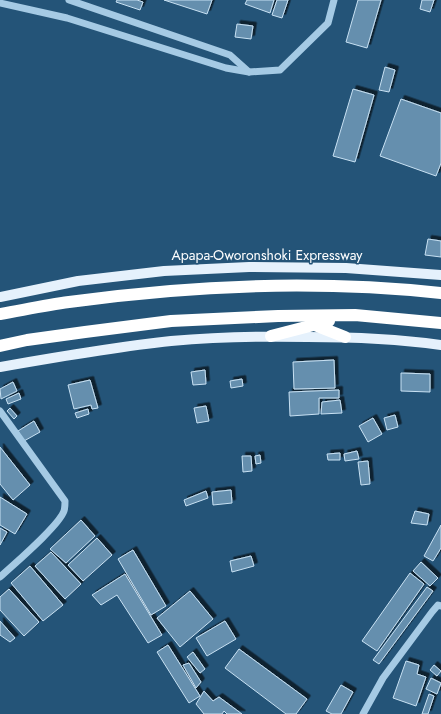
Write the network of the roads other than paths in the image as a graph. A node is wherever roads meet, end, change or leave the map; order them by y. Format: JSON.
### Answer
{"nodes":[{"id":1,"x":69,"y":0,"type":"edge"},
{"id":2,"x":334,"y":0,"type":"edge"},
{"id":3,"x":0,"y":3,"type":"edge"},
{"id":4,"x":249,"y":72,"type":"junction"},
{"id":5,"x":441,"y":275,"type":"edge"},
{"id":6,"x":441,"y":293,"type":"edge"},
{"id":7,"x":0,"y":297,"type":"edge"},
{"id":8,"x":0,"y":314,"type":"edge"},
{"id":9,"x":278,"y":316,"type":"junction"},
{"id":10,"x":355,"y":316,"type":"junction"},
{"id":11,"x":441,"y":323,"type":"edge"},
{"id":12,"x":312,"y":324,"type":"junction"},
{"id":13,"x":270,"y":336,"type":"junction"},
{"id":14,"x":345,"y":337,"type":"junction"},
{"id":15,"x":441,"y":345,"type":"edge"},
{"id":16,"x":0,"y":346,"type":"edge"},
{"id":17,"x":0,"y":366,"type":"edge"},
{"id":18,"x":0,"y":411,"type":"edge"},
{"id":19,"x":0,"y":577,"type":"edge"},
{"id":20,"x":441,"y":606,"type":"edge"},
{"id":21,"x":363,"y":714,"type":"edge"}],
"edges":[{"from":1,"to":4,"type":"street"},
{"from":2,"to":4,"type":"street"},
{"from":3,"to":4,"type":"street"},
{"from":5,"to":7,"type":"main road","name":"Apapa-Oworonshoki Expressway"},
{"from":6,"to":8,"type":"highway"},
{"from":9,"to":10,"type":"highway"},
{"from":9,"to":12,"type":"highway"},
{"from":9,"to":16,"type":"highway"},
{"from":10,"to":11,"type":"highway"},
{"from":10,"to":12,"type":"highway"},
{"from":12,"to":13,"type":"highway"},
{"from":12,"to":14,"type":"highway"},
{"from":13,"to":14,"type":"main road"},
{"from":13,"to":17,"type":"main road"},
{"from":14,"to":15,"type":"main road"},
{"from":18,"to":19,"type":"street"},
{"from":20,"to":21,"type":"street"}]}
